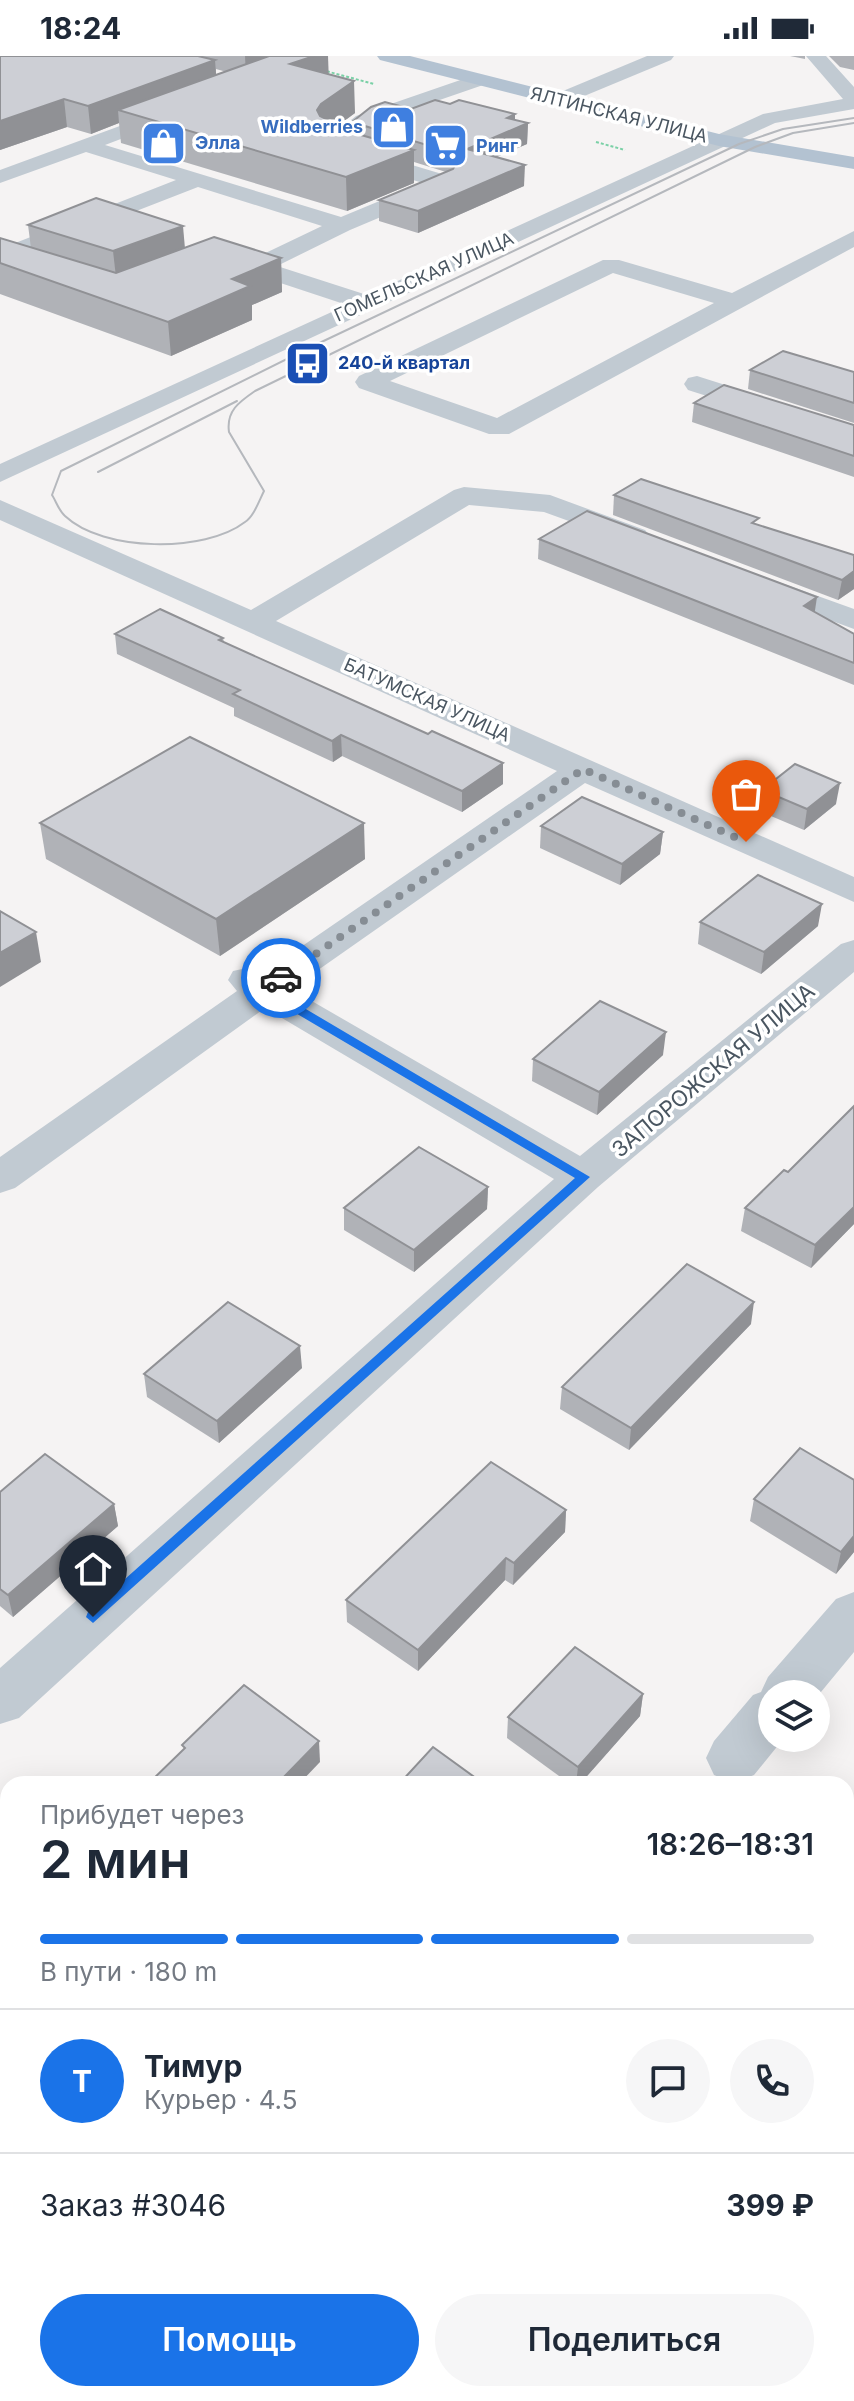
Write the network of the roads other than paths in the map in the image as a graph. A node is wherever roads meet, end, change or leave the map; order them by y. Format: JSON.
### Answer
{"nodes":[{"id":1,"x":387,"y":56,"type":"edge"},
{"id":2,"x":816,"y":56,"type":"edge"},
{"id":3,"x":658,"y":57,"type":"edge"},
{"id":4,"x":479,"y":80,"type":"junction"},
{"id":5,"x":558,"y":100,"type":"junction"},
{"id":6,"x":854,"y":101,"type":"edge"},
{"id":7,"x":202,"y":102,"type":"edge"},
{"id":8,"x":719,"y":140,"type":"junction"},
{"id":9,"x":84,"y":145,"type":"junction"},
{"id":10,"x":854,"y":163,"type":"edge"},
{"id":11,"x":0,"y":177,"type":"edge"},
{"id":12,"x":199,"y":179,"type":"junction"},
{"id":13,"x":342,"y":225,"type":"junction"},
{"id":14,"x":854,"y":238,"type":"edge"},
{"id":15,"x":0,"y":258,"type":"edge"},
{"id":16,"x":203,"y":265,"type":"edge"},
{"id":17,"x":256,"y":267,"type":"junction"},
{"id":18,"x":30,"y":268,"type":"edge"},
{"id":19,"x":735,"y":302,"type":"junction"},
{"id":20,"x":366,"y":303,"type":"junction"},
{"id":21,"x":697,"y":384,"type":"dead end"},
{"id":22,"x":854,"y":435,"type":"edge"},
{"id":23,"x":0,"y":474,"type":"edge"},
{"id":24,"x":6,"y":517,"type":"edge"},
{"id":25,"x":666,"y":548,"type":"edge"},
{"id":26,"x":738,"y":576,"type":"edge"},
{"id":27,"x":854,"y":620,"type":"edge"},
{"id":28,"x":253,"y":622,"type":"junction"},
{"id":29,"x":583,"y":769,"type":"junction"},
{"id":30,"x":854,"y":891,"type":"edge"},
{"id":31,"x":854,"y":952,"type":"edge"},
{"id":32,"x":256,"y":985,"type":"junction"},
{"id":33,"x":583,"y":1177,"type":"junction"},
{"id":34,"x":0,"y":1178,"type":"edge"},
{"id":35,"x":854,"y":1614,"type":"edge"},
{"id":36,"x":799,"y":1680,"type":"edge"},
{"id":37,"x":0,"y":1701,"type":"edge"},
{"id":38,"x":758,"y":1729,"type":"edge"},
{"id":39,"x":734,"y":1758,"type":"dead end"}],
"edges":[{"from":1,"to":4,"type":"main road","name":"ЯЛТИНСКАЯ УЛИЦА"},
{"from":2,"to":6,"type":"street"},
{"from":3,"to":5,"type":"street"},
{"from":4,"to":5,"type":"main road","name":"ЯЛТИНСКАЯ УЛИЦА"},
{"from":4,"to":13,"type":"street"},
{"from":5,"to":8,"type":"main road","name":"ЯЛТИНСКАЯ УЛИЦА"},
{"from":6,"to":8,"type":"street","name":"ГОМЕЛЬСКАЯ УЛИЦА"},
{"from":7,"to":9,"type":"street"},
{"from":8,"to":10,"type":"main road","name":"ЯЛТИНСКАЯ УЛИЦА"},
{"from":8,"to":20,"type":"street","name":"ГОМЕЛЬСКАЯ УЛИЦА"},
{"from":9,"to":11,"type":"street"},
{"from":9,"to":12,"type":"street"},
{"from":12,"to":13,"type":"street"},
{"from":12,"to":15,"type":"street"},
{"from":13,"to":17,"type":"street"},
{"from":14,"to":19,"type":"street"},
{"from":15,"to":18,"type":"street"},
{"from":16,"to":17,"type":"street"},
{"from":17,"to":20,"type":"street"},
{"from":19,"to":19,"type":"street"},
{"from":20,"to":23,"type":"street","name":"ГОМЕЛЬСКАЯ УЛИЦА"},
{"from":21,"to":22,"type":"street"},
{"from":24,"to":28,"type":"street","name":"БАТУМСКАЯ УЛИЦА"},
{"from":25,"to":28,"type":"street"},
{"from":26,"to":27,"type":"street"},
{"from":28,"to":29,"type":"street","name":"БАТУМСКАЯ УЛИЦА"},
{"from":29,"to":30,"type":"street","name":"БАТУМСКАЯ УЛИЦА"},
{"from":29,"to":32,"type":"street"},
{"from":31,"to":33,"type":"street","name":"ЗАПОРОЖСКАЯ УЛИЦА"},
{"from":32,"to":33,"type":"street"},
{"from":32,"to":34,"type":"street"},
{"from":33,"to":37,"type":"street","name":"ЗАПОРОЖСКАЯ УЛИЦА"},
{"from":35,"to":36,"type":"street"},
{"from":38,"to":39,"type":"street"}]}
